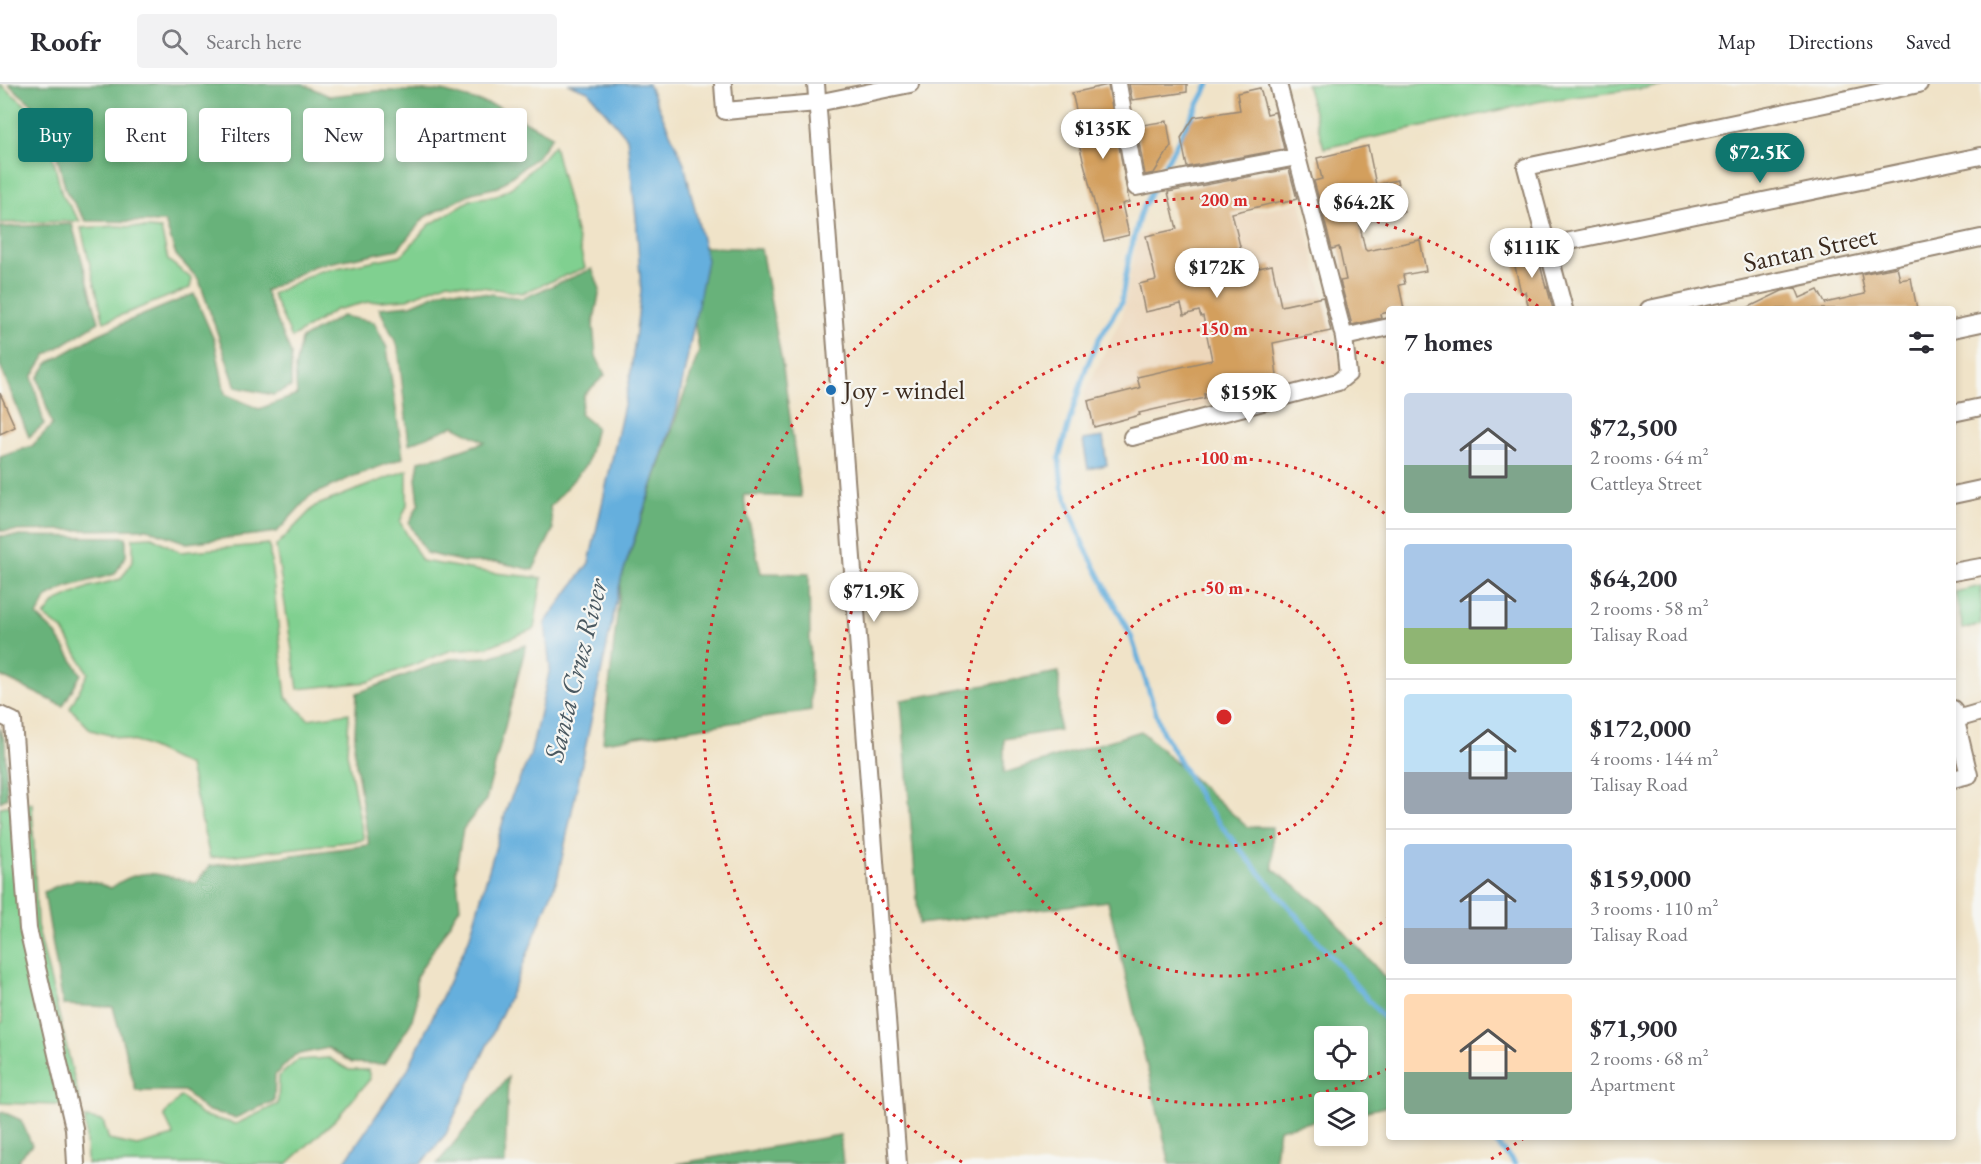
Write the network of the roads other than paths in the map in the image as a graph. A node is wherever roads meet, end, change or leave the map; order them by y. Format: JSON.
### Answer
{"nodes":[{"id":1,"x":723,"y":84,"type":"edge"},
{"id":2,"x":816,"y":84,"type":"edge"},
{"id":3,"x":1118,"y":84,"type":"edge"},
{"id":4,"x":1278,"y":84,"type":"edge"},
{"id":5,"x":1918,"y":84,"type":"edge"},
{"id":6,"x":902,"y":85,"type":"edge"},
{"id":7,"x":818,"y":102,"type":"junction"},
{"id":8,"x":1981,"y":156,"type":"edge"},
{"id":9,"x":1297,"y":157,"type":"junction"},
{"id":10,"x":1981,"y":238,"type":"edge"},
{"id":11,"x":1546,"y":246,"type":"junction"},
{"id":12,"x":1563,"y":306,"type":"edge"},
{"id":13,"x":1663,"y":306,"type":"edge"},
{"id":14,"x":1981,"y":323,"type":"edge"},
{"id":15,"x":1386,"y":328,"type":"edge"},
{"id":16,"x":1956,"y":328,"type":"edge"},
{"id":17,"x":1344,"y":337,"type":"junction"},
{"id":18,"x":1981,"y":407,"type":"edge"},
{"id":19,"x":1956,"y":412,"type":"edge"},
{"id":20,"x":1132,"y":437,"type":"dead end"},
{"id":21,"x":1981,"y":489,"type":"edge"},
{"id":22,"x":1956,"y":494,"type":"edge"},
{"id":23,"x":1981,"y":567,"type":"edge"},
{"id":24,"x":1956,"y":571,"type":"edge"},
{"id":25,"x":1981,"y":712,"type":"edge"},
{"id":26,"x":0,"y":715,"type":"edge"},
{"id":27,"x":1956,"y":716,"type":"edge"},
{"id":28,"x":1956,"y":724,"type":"edge"},
{"id":29,"x":1956,"y":778,"type":"edge"},
{"id":30,"x":76,"y":1164,"type":"edge"},
{"id":31,"x":898,"y":1164,"type":"edge"}],
"edges":[{"from":1,"to":7,"type":"street"},
{"from":2,"to":7,"type":"street"},
{"from":3,"to":9,"type":"street"},
{"from":4,"to":9,"type":"street"},
{"from":5,"to":11,"type":"street"},
{"from":6,"to":7,"type":"street"},
{"from":7,"to":31,"type":"street"},
{"from":8,"to":11,"type":"street"},
{"from":9,"to":17,"type":"street"},
{"from":10,"to":13,"type":"street","name":"Santan Street"},
{"from":11,"to":12,"type":"street"},
{"from":14,"to":16,"type":"street"},
{"from":15,"to":17,"type":"street"},
{"from":17,"to":20,"type":"street"},
{"from":18,"to":19,"type":"street"},
{"from":21,"to":22,"type":"street"},
{"from":23,"to":24,"type":"street"},
{"from":25,"to":27,"type":"street"},
{"from":26,"to":30,"type":"street"},
{"from":28,"to":29,"type":"street"}]}
